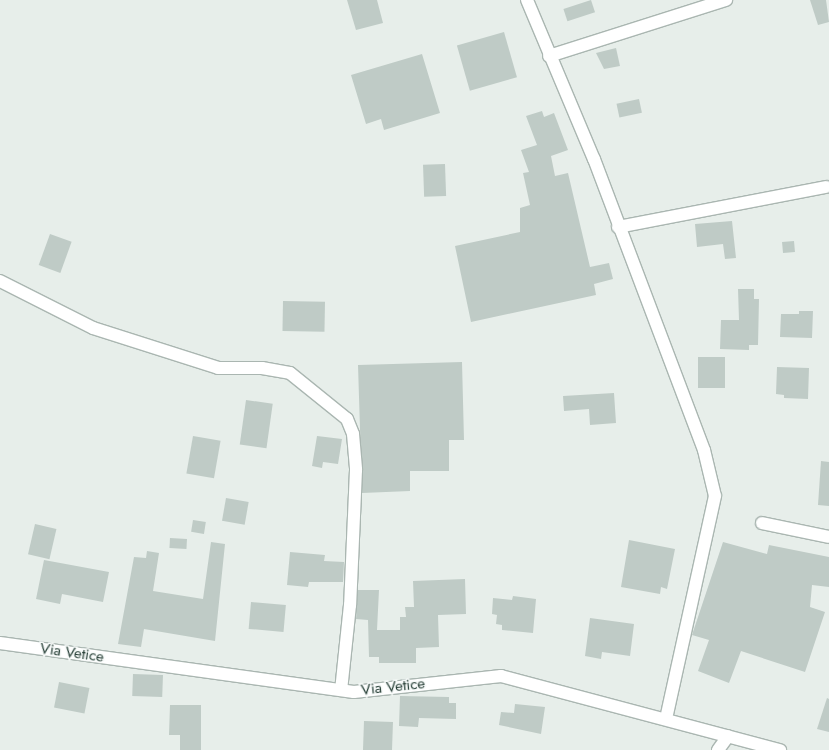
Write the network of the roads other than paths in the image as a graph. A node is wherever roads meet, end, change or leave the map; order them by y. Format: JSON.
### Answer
{"nodes":[{"id":1,"x":527,"y":0,"type":"edge"},
{"id":2,"x":726,"y":0,"type":"edge"},
{"id":3,"x":549,"y":56,"type":"junction"},
{"id":4,"x":826,"y":187,"type":"dead end"},
{"id":5,"x":618,"y":227,"type":"junction"},
{"id":6,"x":0,"y":281,"type":"edge"},
{"id":7,"x":762,"y":523,"type":"dead end"},
{"id":8,"x":829,"y":537,"type":"edge"},
{"id":9,"x":0,"y":643,"type":"edge"},
{"id":10,"x":341,"y":690,"type":"junction"},
{"id":11,"x":666,"y":718,"type":"junction"},
{"id":12,"x":728,"y":736,"type":"junction"},
{"id":13,"x":718,"y":750,"type":"edge"},
{"id":14,"x":780,"y":750,"type":"edge"}],
"edges":[{"from":1,"to":3,"type":"street"},
{"from":2,"to":3,"type":"street"},
{"from":3,"to":5,"type":"street"},
{"from":4,"to":5,"type":"street"},
{"from":5,"to":11,"type":"street"},
{"from":6,"to":10,"type":"street"},
{"from":7,"to":8,"type":"street"},
{"from":9,"to":10,"type":"street","name":"Via Vetice"},
{"from":10,"to":11,"type":"street","name":"Via Vetice"},
{"from":11,"to":12,"type":"street","name":"Via Vetice"},
{"from":12,"to":13,"type":"street"},
{"from":12,"to":14,"type":"street","name":"Via Vetice"}]}
